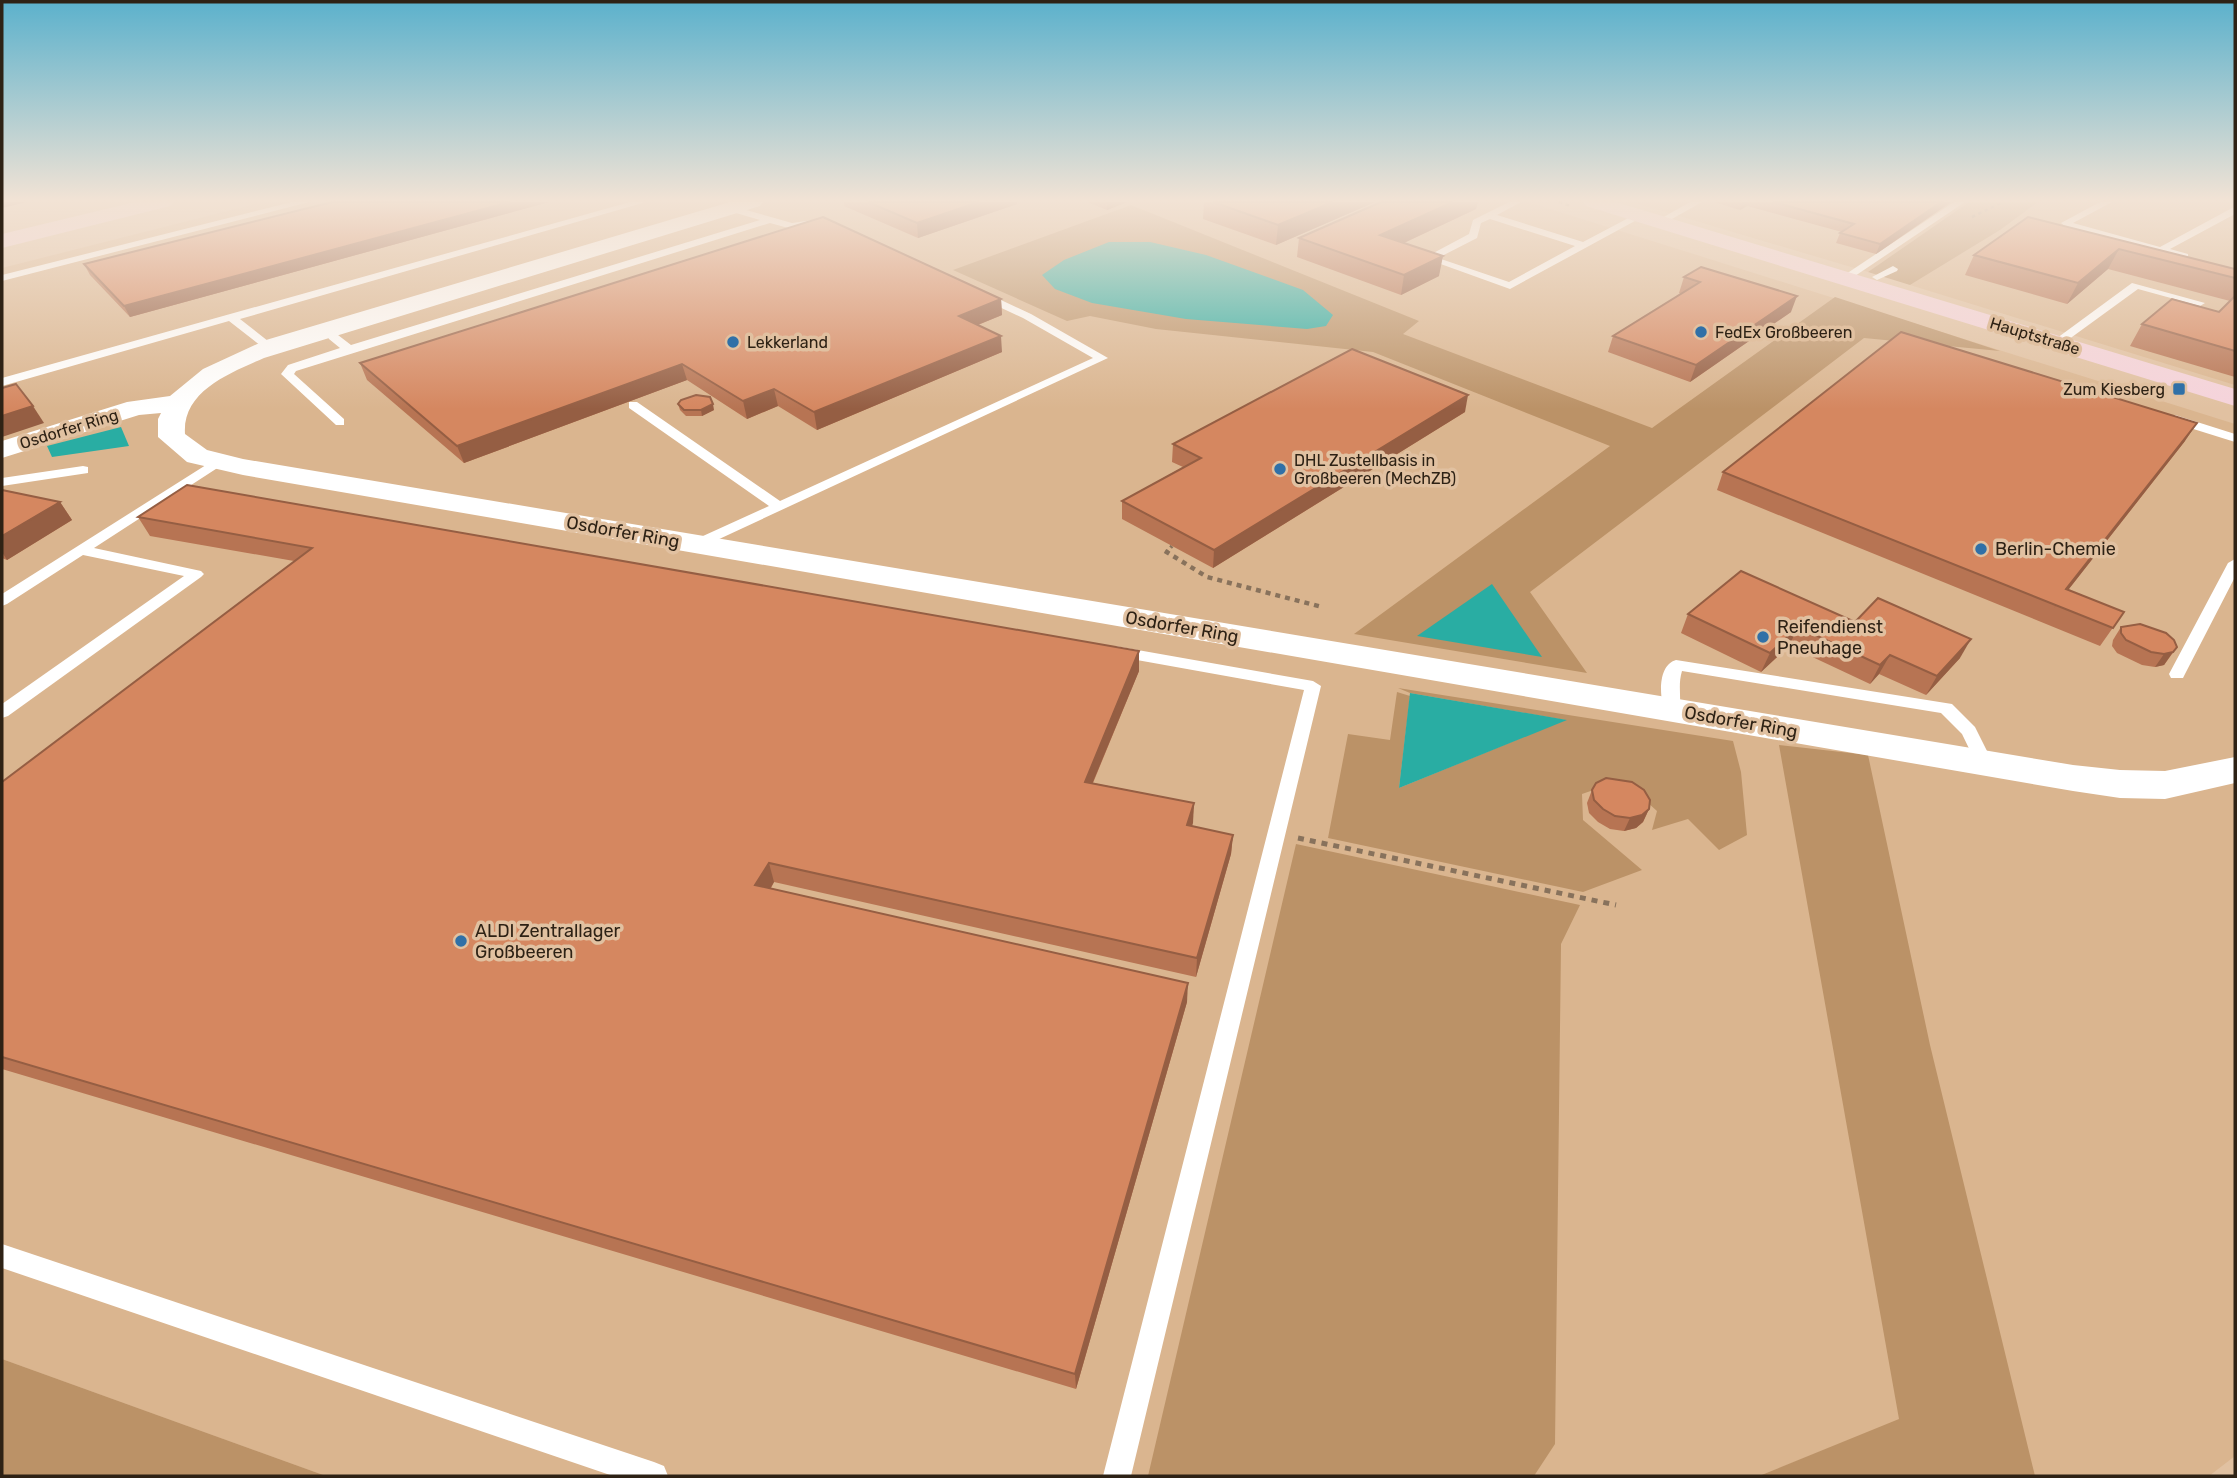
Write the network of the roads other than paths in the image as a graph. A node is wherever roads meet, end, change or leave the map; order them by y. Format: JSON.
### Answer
{"nodes":[{"id":1,"x":30,"y":271,"type":"edge"},
{"id":2,"x":398,"y":271,"type":"edge"},
{"id":3,"x":556,"y":271,"type":"edge"},
{"id":4,"x":1467,"y":271,"type":"edge"},
{"id":5,"x":1538,"y":271,"type":"edge"},
{"id":6,"x":1822,"y":271,"type":"edge"},
{"id":7,"x":1856,"y":271,"type":"edge"},
{"id":8,"x":1889,"y":271,"type":"edge"},
{"id":9,"x":1877,"y":277,"type":"dead end"},
{"id":10,"x":2,"y":278,"type":"edge"},
{"id":11,"x":1845,"y":278,"type":"junction"},
{"id":12,"x":964,"y":287,"type":"edge"},
{"id":13,"x":2200,"y":303,"type":"dead end"},
{"id":14,"x":232,"y":318,"type":"junction"},
{"id":15,"x":339,"y":339,"type":"junction"},
{"id":16,"x":2057,"y":343,"type":"junction"},
{"id":17,"x":269,"y":347,"type":"junction"},
{"id":18,"x":2,"y":383,"type":"edge"},
{"id":19,"x":2235,"y":398,"type":"edge"},
{"id":20,"x":178,"y":403,"type":"junction"},
{"id":21,"x":633,"y":405,"type":"edge"},
{"id":22,"x":2158,"y":414,"type":"edge"},
{"id":23,"x":340,"y":422,"type":"dead end"},
{"id":24,"x":2235,"y":438,"type":"edge"},
{"id":25,"x":2,"y":450,"type":"edge"},
{"id":26,"x":82,"y":470,"type":"dead end"},
{"id":27,"x":213,"y":476,"type":"junction"},
{"id":28,"x":2,"y":482,"type":"edge"},
{"id":29,"x":182,"y":485,"type":"junction"},
{"id":30,"x":778,"y":506,"type":"junction"},
{"id":31,"x":696,"y":544,"type":"junction"},
{"id":32,"x":81,"y":550,"type":"junction"},
{"id":33,"x":2235,"y":563,"type":"edge"},
{"id":34,"x":2,"y":601,"type":"edge"},
{"id":35,"x":1095,"y":648,"type":"edge"},
{"id":36,"x":2177,"y":674,"type":"dead end"},
{"id":37,"x":1672,"y":710,"type":"junction"},
{"id":38,"x":2,"y":712,"type":"edge"},
{"id":39,"x":1984,"y":763,"type":"junction"},
{"id":40,"x":2235,"y":770,"type":"edge"},
{"id":41,"x":2,"y":1256,"type":"edge"},
{"id":42,"x":654,"y":1476,"type":"edge"},
{"id":43,"x":1117,"y":1476,"type":"edge"}],
"edges":[{"from":1,"to":10,"type":"lane"},
{"from":2,"to":14,"type":"lane"},
{"from":3,"to":15,"type":"street"},
{"from":4,"to":5,"type":"lane"},
{"from":6,"to":11,"type":"street","name":"Hauptstraße"},
{"from":7,"to":11,"type":"lane"},
{"from":8,"to":9,"type":"lane"},
{"from":11,"to":16,"type":"street","name":"Hauptstraße"},
{"from":12,"to":30,"type":"lane"},
{"from":13,"to":16,"type":"lane"},
{"from":14,"to":17,"type":"lane"},
{"from":14,"to":18,"type":"lane"},
{"from":15,"to":17,"type":"street"},
{"from":15,"to":23,"type":"lane"},
{"from":16,"to":19,"type":"street","name":"Hauptstraße"},
{"from":17,"to":20,"type":"street"},
{"from":20,"to":25,"type":"street","name":"Osdorfer Ring"},
{"from":20,"to":27,"type":"street","name":"Osdorfer Ring"},
{"from":21,"to":30,"type":"lane"},
{"from":22,"to":24,"type":"lane"},
{"from":26,"to":28,"type":"lane"},
{"from":27,"to":29,"type":"lane"},
{"from":27,"to":29,"type":"lane"},
{"from":27,"to":31,"type":"street","name":"Osdorfer Ring"},
{"from":29,"to":32,"type":"lane"},
{"from":30,"to":31,"type":"lane"},
{"from":31,"to":37,"type":"street","name":"Osdorfer Ring"},
{"from":32,"to":34,"type":"lane"},
{"from":32,"to":38,"type":"lane"},
{"from":33,"to":36,"type":"lane"},
{"from":35,"to":43,"type":"lane"},
{"from":37,"to":39,"type":"street","name":"Osdorfer Ring"},
{"from":37,"to":39,"type":"lane"},
{"from":39,"to":40,"type":"street","name":"Osdorfer Ring"},
{"from":41,"to":42,"type":"lane"}]}
